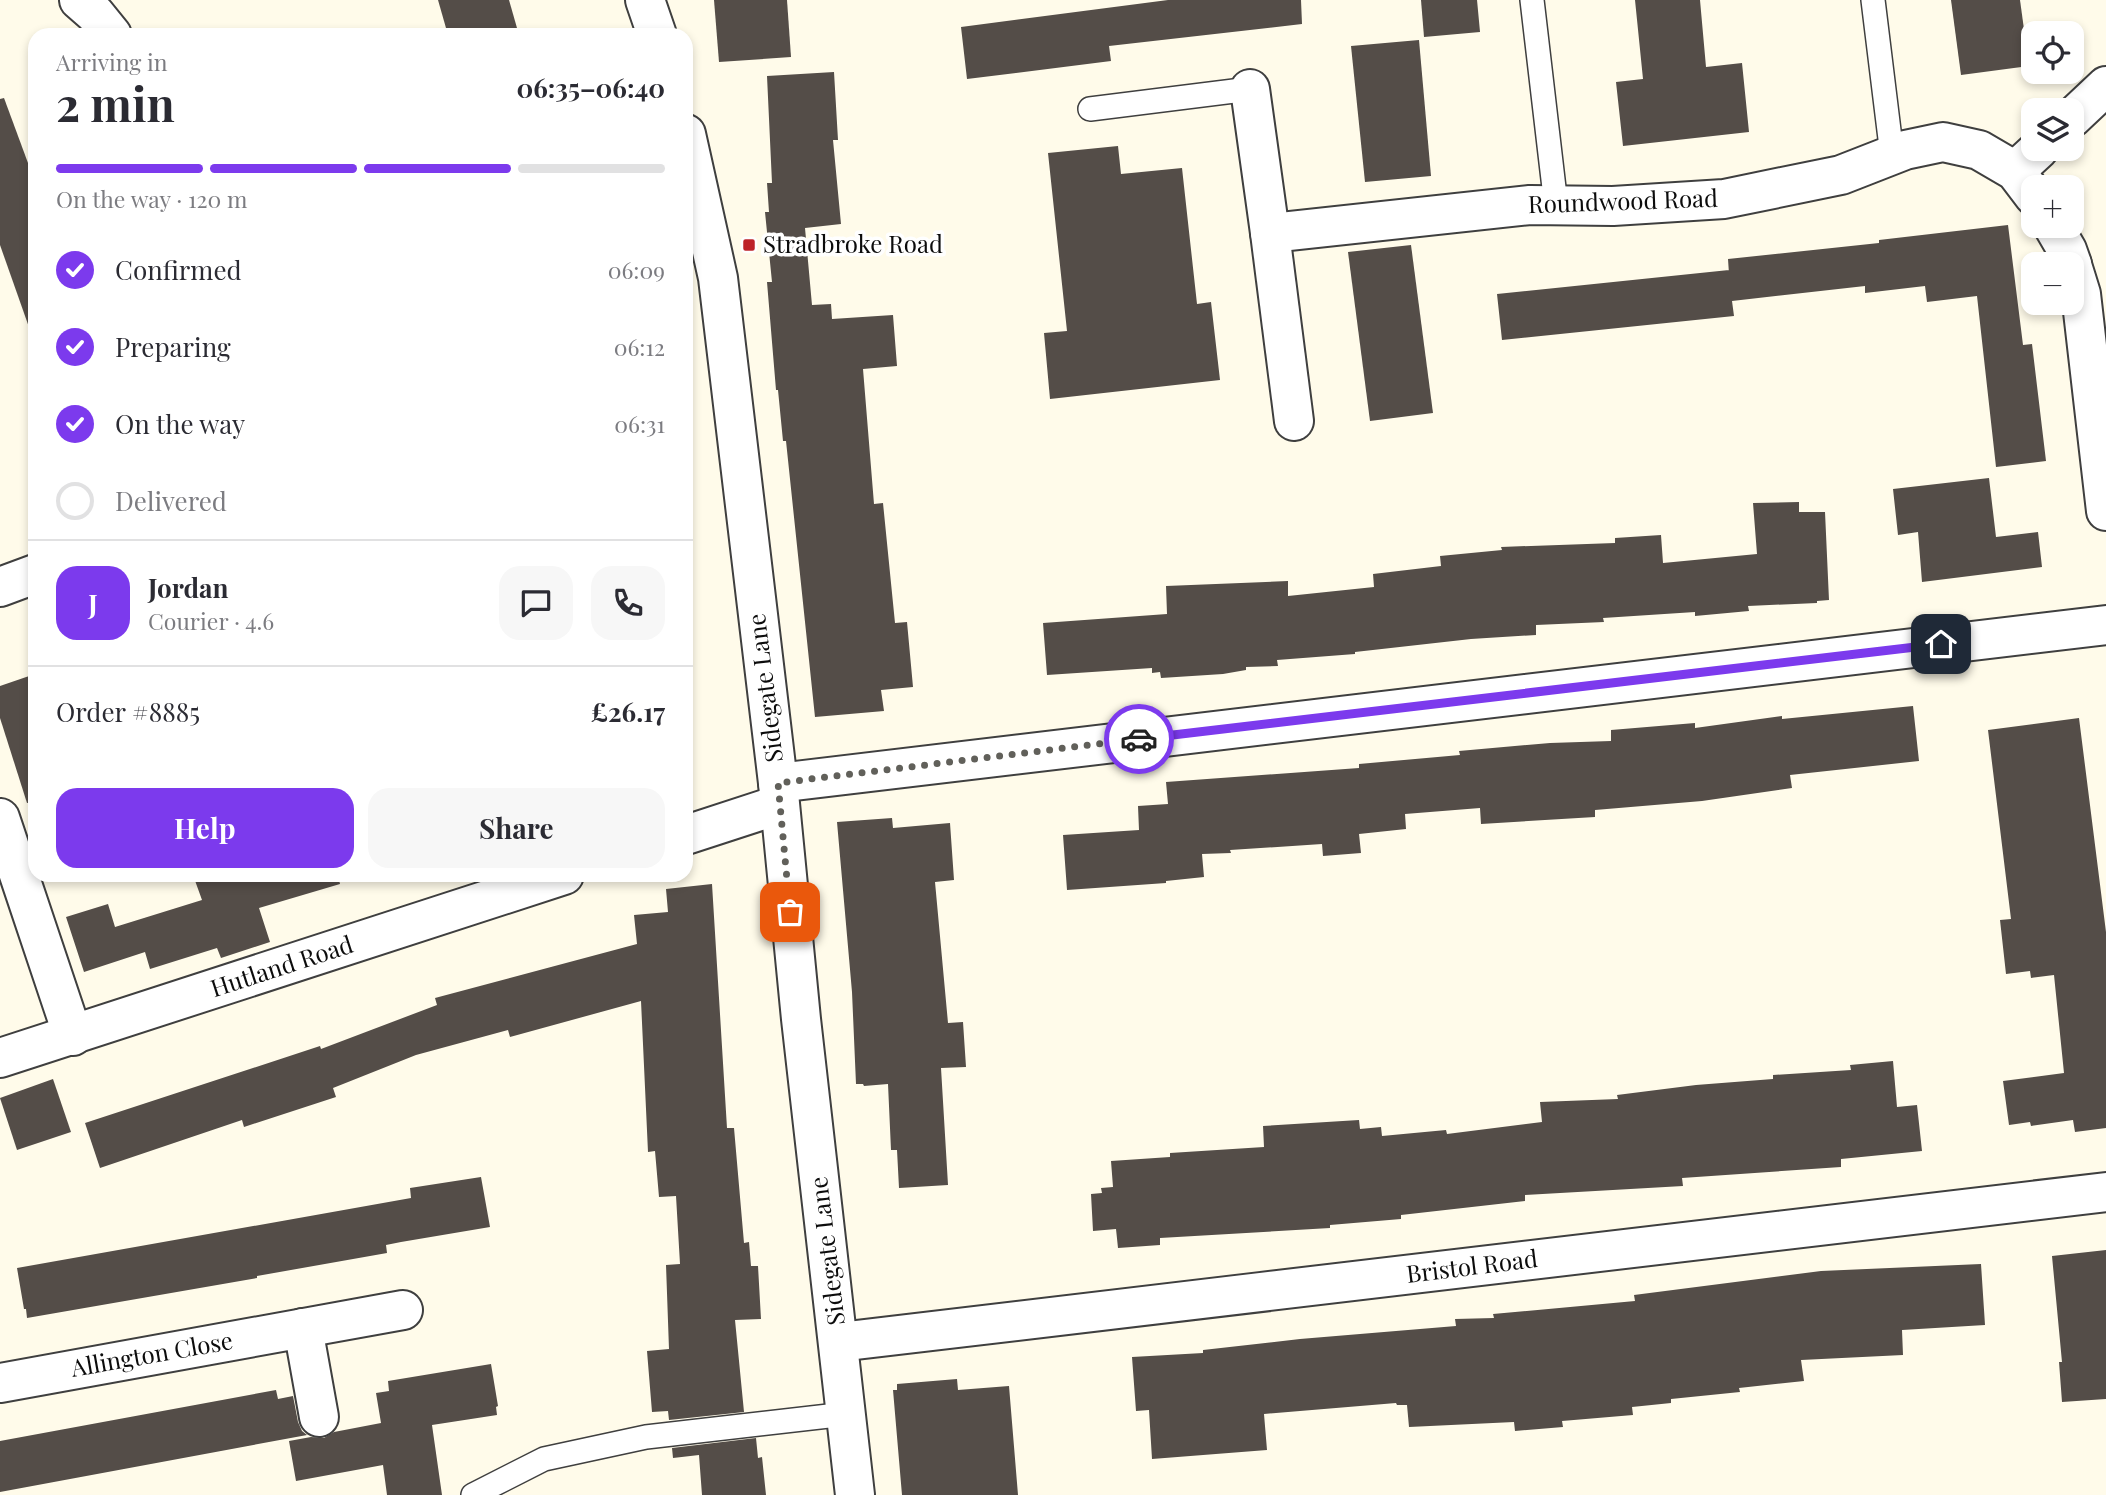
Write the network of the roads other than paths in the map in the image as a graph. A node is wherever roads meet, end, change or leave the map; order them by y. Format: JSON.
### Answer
{"nodes":[{"id":1,"x":79,"y":0,"type":"edge"},
{"id":2,"x":645,"y":0,"type":"edge"},
{"id":3,"x":1532,"y":0,"type":"edge"},
{"id":4,"x":1873,"y":0,"type":"edge"},
{"id":5,"x":106,"y":28,"type":"edge"},
{"id":6,"x":655,"y":28,"type":"edge"},
{"id":7,"x":2106,"y":86,"type":"edge"},
{"id":8,"x":1250,"y":89,"type":"joint"},
{"id":9,"x":2084,"y":107,"type":"edge"},
{"id":10,"x":1090,"y":109,"type":"dead end"},
{"id":11,"x":1892,"y":155,"type":"junction"},
{"id":12,"x":693,"y":166,"type":"edge"},
{"id":13,"x":2029,"y":172,"type":"edge"},
{"id":14,"x":1556,"y":205,"type":"junction"},
{"id":15,"x":1270,"y":233,"type":"junction"},
{"id":16,"x":2083,"y":315,"type":"edge"},
{"id":17,"x":1294,"y":421,"type":"dead end"},
{"id":18,"x":2106,"y":510,"type":"edge"},
{"id":19,"x":28,"y":577,"type":"edge"},
{"id":20,"x":0,"y":587,"type":"edge"},
{"id":21,"x":2106,"y":625,"type":"edge"},
{"id":22,"x":778,"y":794,"type":"junction"},
{"id":23,"x":0,"y":818,"type":"edge"},
{"id":24,"x":693,"y":832,"type":"edge"},
{"id":25,"x":543,"y":882,"type":"edge"},
{"id":26,"x":73,"y":1036,"type":"junction"},
{"id":27,"x":0,"y":1058,"type":"edge"},
{"id":28,"x":2106,"y":1192,"type":"edge"},
{"id":29,"x":403,"y":1310,"type":"dead end"},
{"id":30,"x":303,"y":1328,"type":"junction"},
{"id":31,"x":839,"y":1342,"type":"junction"},
{"id":32,"x":0,"y":1382,"type":"edge"},
{"id":33,"x":846,"y":1414,"type":"junction"},
{"id":34,"x":319,"y":1417,"type":"dead end"},
{"id":35,"x":473,"y":1495,"type":"edge"},
{"id":36,"x":855,"y":1495,"type":"edge"}],
"edges":[{"from":1,"to":5,"type":"street"},
{"from":2,"to":6,"type":"street"},
{"from":3,"to":14,"type":"lane"},
{"from":4,"to":11,"type":"lane"},
{"from":7,"to":9,"type":"street"},
{"from":8,"to":10,"type":"lane"},
{"from":8,"to":15,"type":"street"},
{"from":11,"to":13,"type":"street","name":"Roundwood Road"},
{"from":11,"to":14,"type":"street","name":"Roundwood Road"},
{"from":12,"to":22,"type":"street","name":"Sidegate Lane"},
{"from":14,"to":15,"type":"street","name":"Roundwood Road"},
{"from":15,"to":17,"type":"street"},
{"from":16,"to":18,"type":"street"},
{"from":19,"to":20,"type":"street"},
{"from":21,"to":22,"type":"street"},
{"from":22,"to":24,"type":"street"},
{"from":22,"to":31,"type":"street","name":"Sidegate Lane"},
{"from":23,"to":26,"type":"street"},
{"from":25,"to":26,"type":"street","name":"Hutland Road"},
{"from":26,"to":27,"type":"street","name":"Hutland Road"},
{"from":28,"to":31,"type":"street","name":"Bristol Road"},
{"from":29,"to":30,"type":"street","name":"Allington Close"},
{"from":30,"to":32,"type":"street","name":"Allington Close"},
{"from":30,"to":34,"type":"street"},
{"from":31,"to":33,"type":"street","name":"Sidegate Lane"},
{"from":33,"to":35,"type":"lane"},
{"from":33,"to":36,"type":"street","name":"Sidegate Lane"}]}
